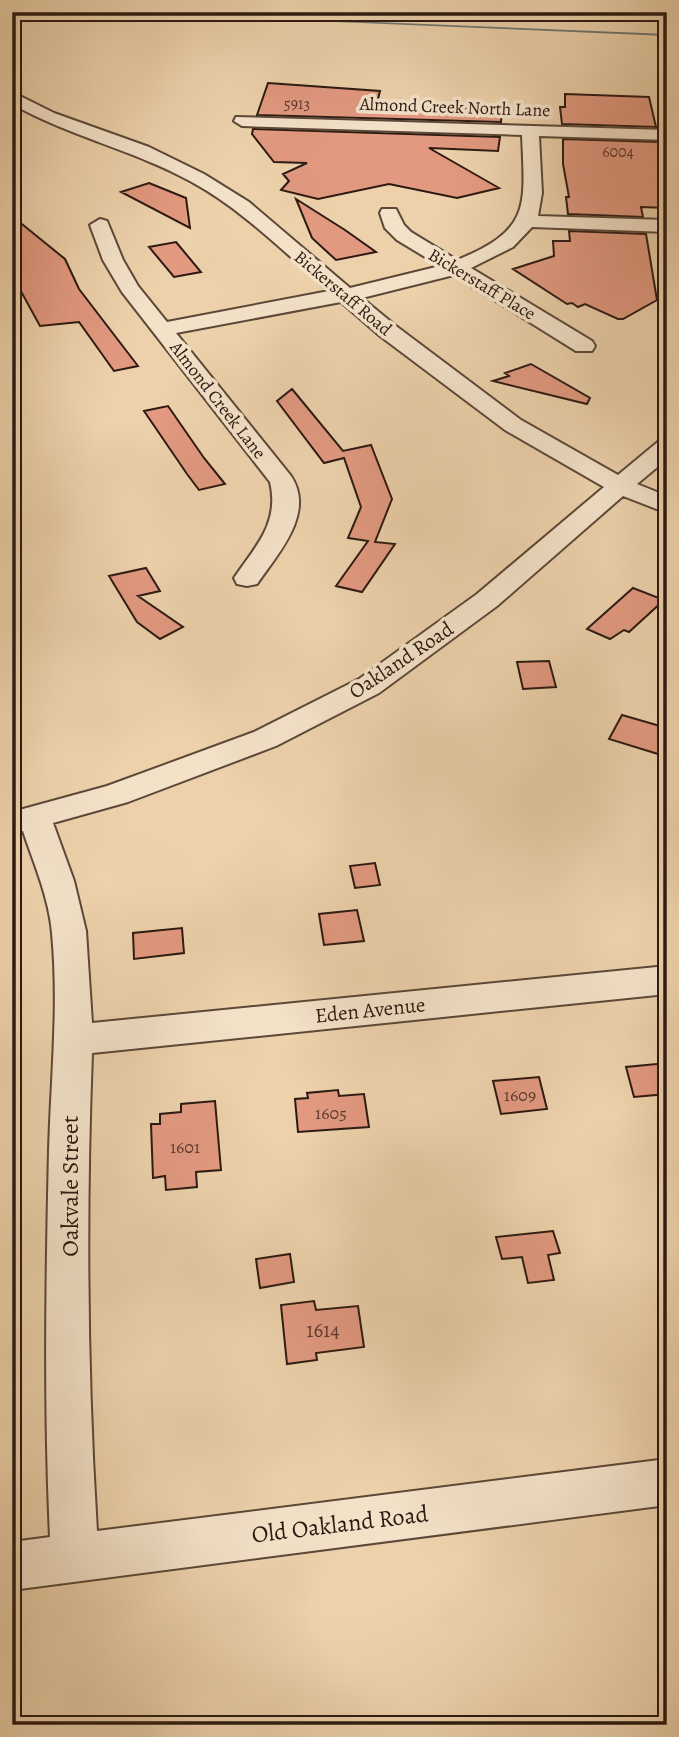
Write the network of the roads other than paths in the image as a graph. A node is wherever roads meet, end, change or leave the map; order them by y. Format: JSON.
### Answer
{"nodes":[{"id":1,"x":12,"y":97,"type":"edge"},
{"id":2,"x":242,"y":121,"type":"dead end"},
{"id":3,"x":530,"y":130,"type":"junction"},
{"id":4,"x":667,"y":135,"type":"edge"},
{"id":5,"x":389,"y":213,"type":"dead end"},
{"id":6,"x":526,"y":221,"type":"junction"},
{"id":7,"x":100,"y":225,"type":"dead end"},
{"id":8,"x":667,"y":226,"type":"edge"},
{"id":9,"x":454,"y":267,"type":"junction"},
{"id":10,"x":345,"y":294,"type":"junction"},
{"id":11,"x":162,"y":329,"type":"junction"},
{"id":12,"x":584,"y":346,"type":"dead end"},
{"id":13,"x":667,"y":446,"type":"edge"},
{"id":14,"x":622,"y":487,"type":"junction"},
{"id":15,"x":667,"y":505,"type":"edge"},
{"id":16,"x":247,"y":578,"type":"dead end"},
{"id":17,"x":24,"y":821,"type":"edge"},
{"id":18,"x":667,"y":980,"type":"edge"},
{"id":19,"x":74,"y":1040,"type":"junction"},
{"id":20,"x":667,"y":1482,"type":"edge"},
{"id":21,"x":75,"y":1559,"type":"junction"},
{"id":22,"x":12,"y":1566,"type":"edge"}],
"edges":[{"from":1,"to":10,"type":"street","name":"Bickerstaff Road"},
{"from":2,"to":3,"type":"street","name":"Almond Creek North Lane"},
{"from":3,"to":4,"type":"street","name":"Almond Creek North Lane"},
{"from":3,"to":6,"type":"street"},
{"from":5,"to":9,"type":"street","name":"Bickerstaff Place"},
{"from":6,"to":8,"type":"street"},
{"from":6,"to":9,"type":"street"},
{"from":7,"to":11,"type":"street","name":"Almond Creek Lane"},
{"from":9,"to":10,"type":"street"},
{"from":9,"to":12,"type":"street","name":"Bickerstaff Place"},
{"from":10,"to":11,"type":"street"},
{"from":10,"to":14,"type":"street","name":"Bickerstaff Road"},
{"from":11,"to":16,"type":"street","name":"Almond Creek Lane"},
{"from":13,"to":14,"type":"street","name":"Oakland Road"},
{"from":14,"to":15,"type":"street","name":"Bickerstaff Road"},
{"from":14,"to":17,"type":"street","name":"Oakland Road"},
{"from":17,"to":19,"type":"street","name":"Oakvale Street"},
{"from":18,"to":19,"type":"street","name":"Eden Avenue"},
{"from":19,"to":21,"type":"street","name":"Oakvale Street"},
{"from":20,"to":21,"type":"street","name":"Old Oakland Road"},
{"from":21,"to":22,"type":"street","name":"Old Oakland Road"}]}
